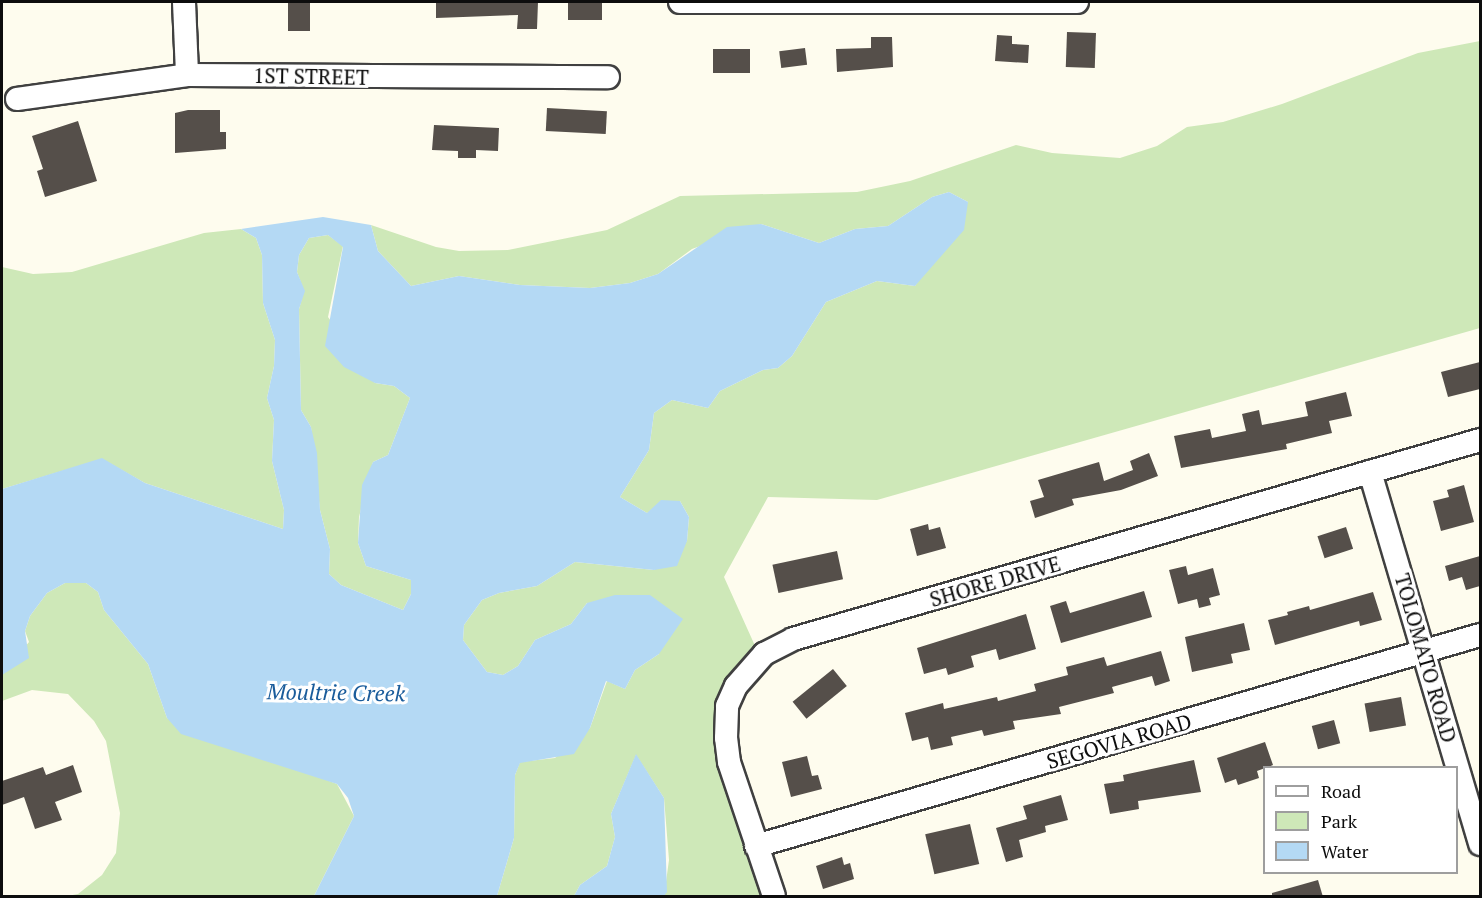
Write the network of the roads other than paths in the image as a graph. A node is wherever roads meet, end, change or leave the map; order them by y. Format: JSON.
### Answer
{"nodes":[{"id":1,"x":184,"y":2,"type":"edge"},
{"id":2,"x":680,"y":2,"type":"edge"},
{"id":3,"x":1077,"y":2,"type":"edge"},
{"id":4,"x":187,"y":75,"type":"junction"},
{"id":5,"x":608,"y":77,"type":"dead end"},
{"id":6,"x":17,"y":99,"type":"dead end"},
{"id":7,"x":1480,"y":440,"type":"edge"},
{"id":8,"x":1371,"y":472,"type":"junction"},
{"id":9,"x":1480,"y":635,"type":"edge"},
{"id":10,"x":1423,"y":651,"type":"junction"},
{"id":11,"x":1457,"y":766,"type":"edge"},
{"id":12,"x":1458,"y":770,"type":"edge"},
{"id":13,"x":1480,"y":844,"type":"edge"},
{"id":14,"x":756,"y":846,"type":"junction"},
{"id":15,"x":774,"y":897,"type":"edge"}],
"edges":[{"from":1,"to":4,"type":"street"},
{"from":2,"to":3,"type":"street"},
{"from":4,"to":5,"type":"street","name":"1ST STREET"},
{"from":4,"to":6,"type":"street","name":"1ST STREET"},
{"from":7,"to":8,"type":"street","name":"SHORE DRIVE"},
{"from":8,"to":10,"type":"street","name":"TOLOMATO ROAD"},
{"from":8,"to":14,"type":"street","name":"SHORE DRIVE"},
{"from":9,"to":10,"type":"street","name":"SEGOVIA ROAD"},
{"from":10,"to":11,"type":"street","name":"TOLOMATO ROAD"},
{"from":10,"to":14,"type":"street","name":"SEGOVIA ROAD"},
{"from":12,"to":13,"type":"street","name":"TOLOMATO ROAD"},
{"from":14,"to":15,"type":"street","name":"SHORE DRIVE"}]}
